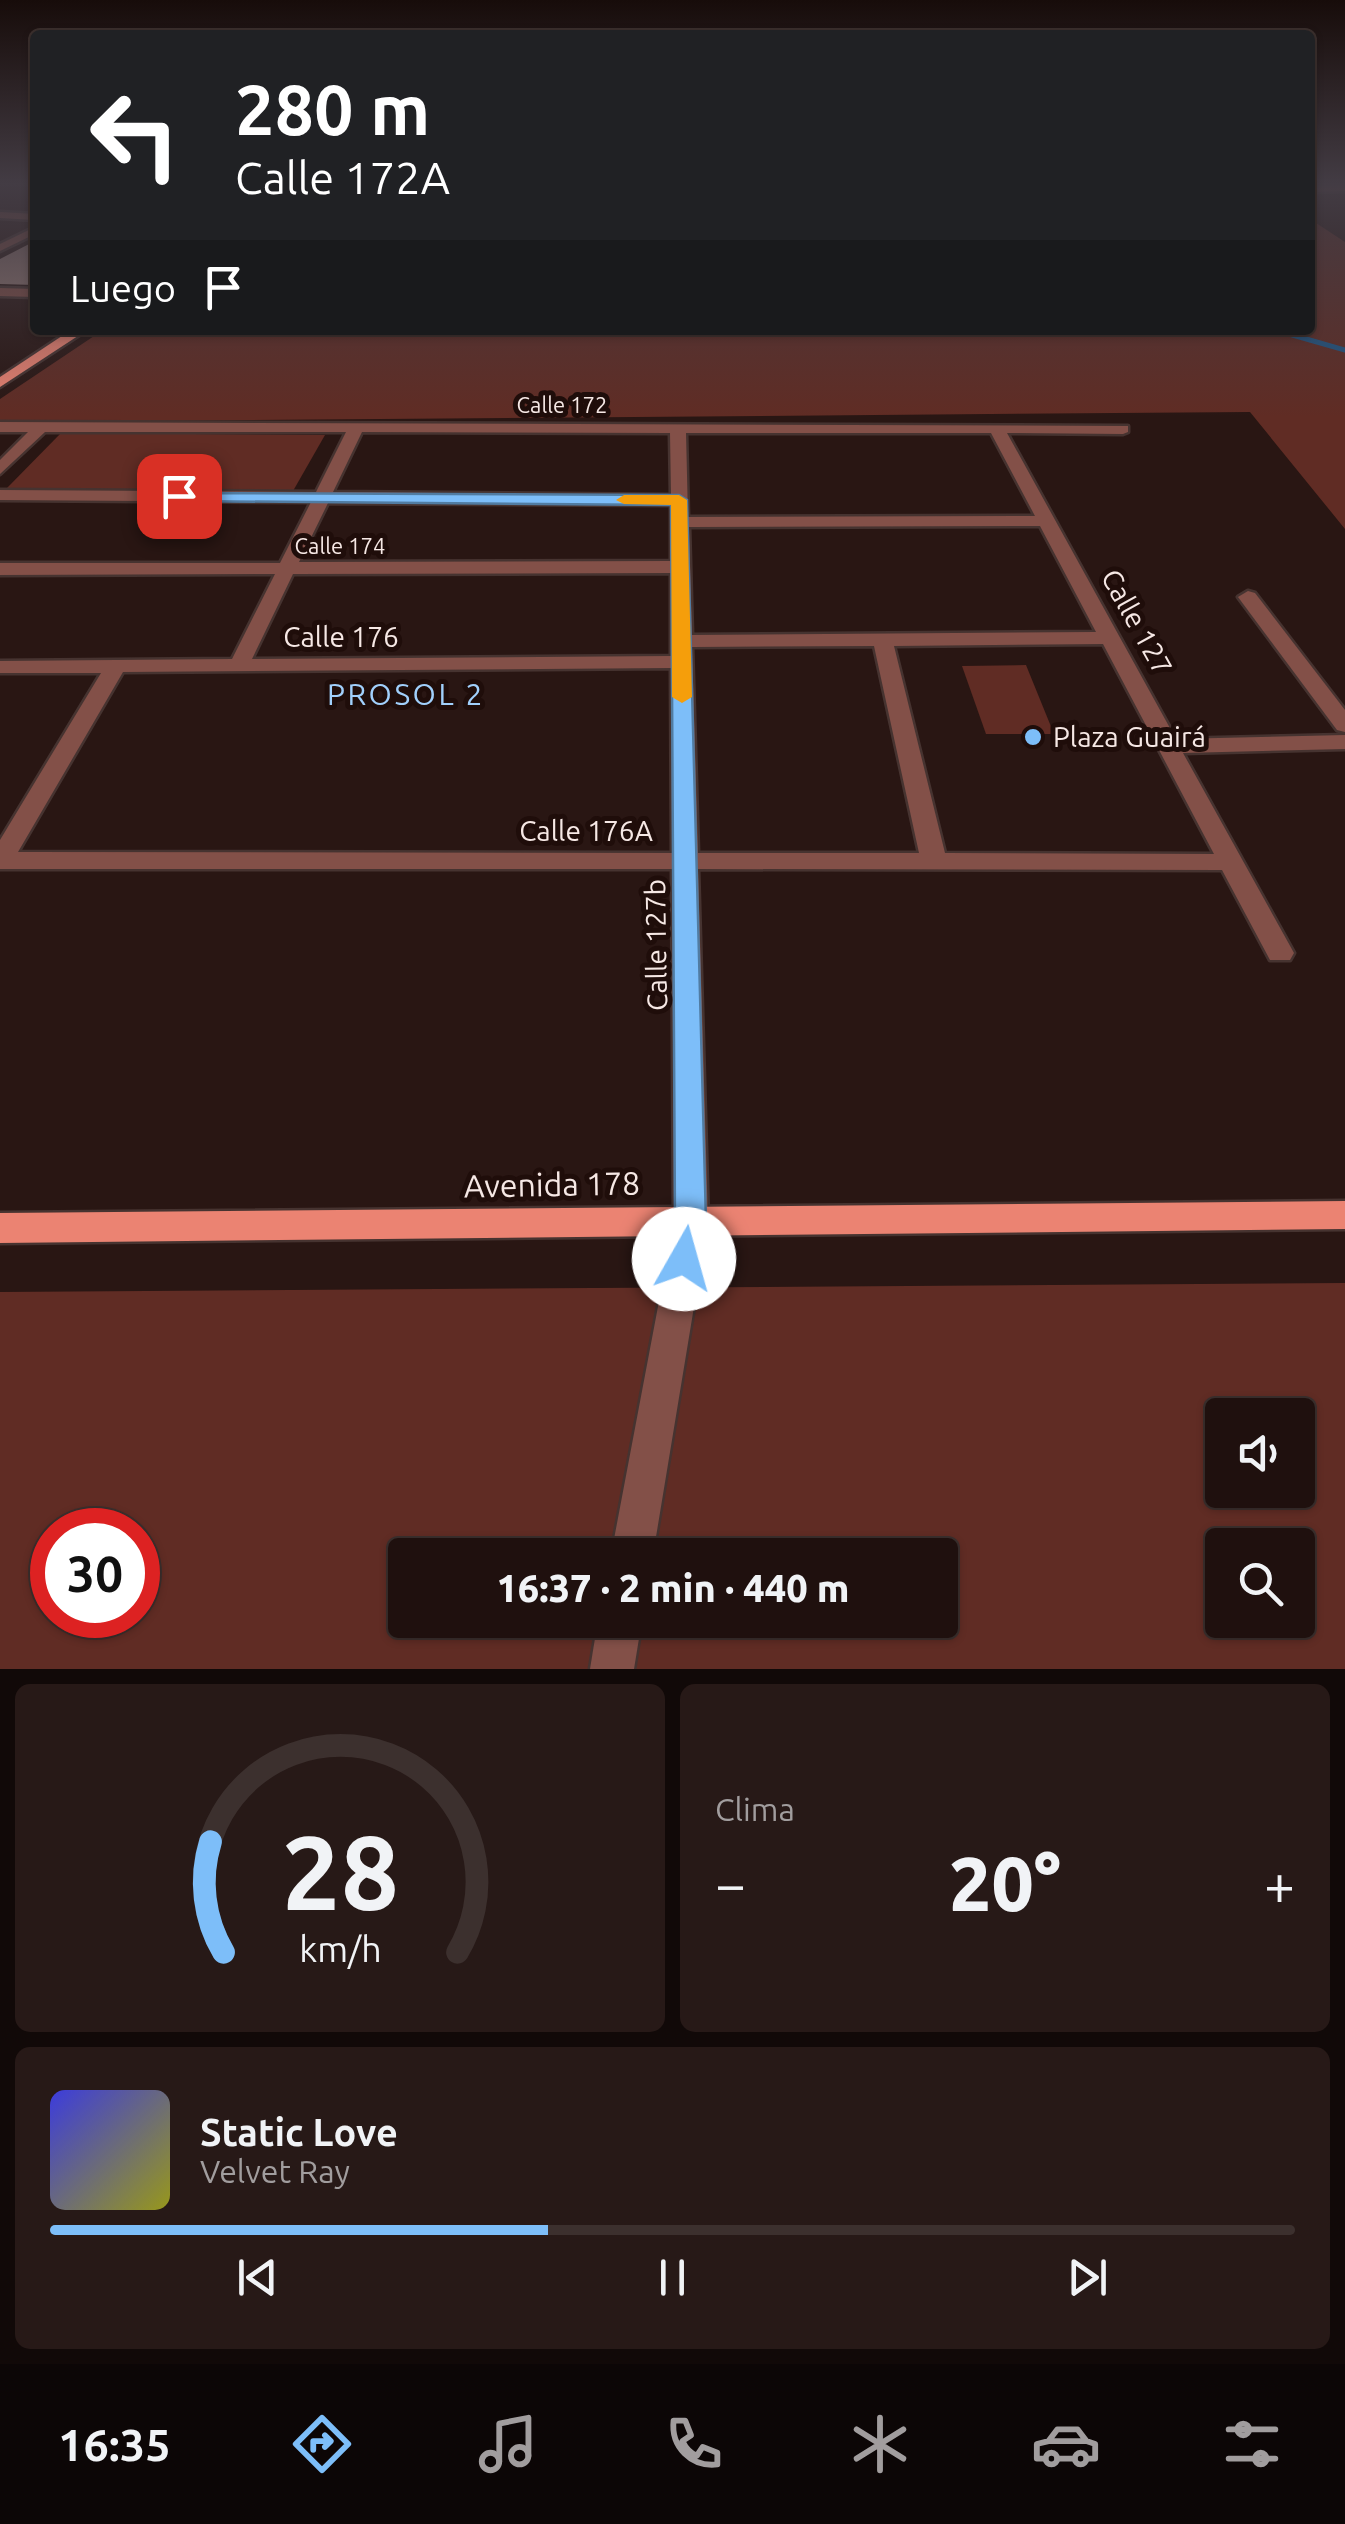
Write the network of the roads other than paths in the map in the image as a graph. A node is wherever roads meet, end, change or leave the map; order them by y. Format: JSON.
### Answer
{"nodes":[{"id":1,"x":0,"y":292,"type":"edge"},
{"id":2,"x":30,"y":294,"type":"edge"},
{"id":3,"x":72,"y":335,"type":"edge"},
{"id":4,"x":0,"y":382,"type":"edge"},
{"id":5,"x":0,"y":427,"type":"edge"},
{"id":6,"x":40,"y":428,"type":"junction"},
{"id":7,"x":356,"y":428,"type":"junction"},
{"id":8,"x":678,"y":428,"type":"junction"},
{"id":9,"x":996,"y":428,"type":"junction"},
{"id":10,"x":1123,"y":428,"type":"dead end"},
{"id":11,"x":0,"y":468,"type":"edge"},
{"id":12,"x":0,"y":495,"type":"edge"},
{"id":13,"x":322,"y":498,"type":"junction"},
{"id":14,"x":679,"y":511,"type":"junction"},
{"id":15,"x":1047,"y":522,"type":"junction"},
{"id":16,"x":680,"y":567,"type":"junction"},
{"id":17,"x":287,"y":568,"type":"junction"},
{"id":18,"x":0,"y":569,"type":"edge"},
{"id":19,"x":1248,"y":597,"type":"dead end"},
{"id":20,"x":1112,"y":638,"type":"junction"},
{"id":21,"x":883,"y":642,"type":"junction"},
{"id":22,"x":682,"y":652,"type":"junction"},
{"id":23,"x":116,"y":666,"type":"junction"},
{"id":24,"x":239,"y":666,"type":"junction"},
{"id":25,"x":0,"y":667,"type":"edge"},
{"id":26,"x":1345,"y":725,"type":"edge"},
{"id":27,"x":1345,"y":742,"type":"edge"},
{"id":28,"x":1171,"y":746,"type":"junction"},
{"id":29,"x":934,"y":860,"type":"junction"},
{"id":30,"x":0,"y":861,"type":"edge"},
{"id":31,"x":685,"y":862,"type":"junction"},
{"id":32,"x":1232,"y":862,"type":"junction"},
{"id":33,"x":1280,"y":953,"type":"dead end"},
{"id":34,"x":1345,"y":1216,"type":"edge"},
{"id":35,"x":691,"y":1222,"type":"junction"},
{"id":36,"x":0,"y":1228,"type":"edge"},
{"id":37,"x":635,"y":1538,"type":"edge"},
{"id":38,"x":617,"y":1638,"type":"edge"},
{"id":39,"x":612,"y":1669,"type":"edge"}],
"edges":[{"from":1,"to":2,"type":"street"},
{"from":3,"to":4,"type":"main road"},
{"from":5,"to":6,"type":"street","name":"Calle 172"},
{"from":6,"to":7,"type":"street","name":"Calle 172"},
{"from":6,"to":11,"type":"street"},
{"from":7,"to":8,"type":"street","name":"Calle 172"},
{"from":7,"to":13,"type":"street"},
{"from":8,"to":9,"type":"street","name":"Calle 172"},
{"from":8,"to":14,"type":"street","name":"Calle 127b"},
{"from":9,"to":10,"type":"street","name":"Calle 172"},
{"from":9,"to":15,"type":"street","name":"Calle 127"},
{"from":12,"to":13,"type":"street"},
{"from":13,"to":14,"type":"street"},
{"from":13,"to":17,"type":"street"},
{"from":14,"to":15,"type":"street"},
{"from":14,"to":16,"type":"street","name":"Calle 127b"},
{"from":15,"to":20,"type":"street","name":"Calle 127"},
{"from":16,"to":17,"type":"street","name":"Calle 174"},
{"from":16,"to":22,"type":"street","name":"Calle 127b"},
{"from":17,"to":18,"type":"street","name":"Calle 174"},
{"from":17,"to":24,"type":"street"},
{"from":19,"to":26,"type":"street"},
{"from":20,"to":21,"type":"street","name":"Calle 176"},
{"from":20,"to":28,"type":"street","name":"Calle 127"},
{"from":21,"to":22,"type":"street","name":"Calle 176"},
{"from":21,"to":29,"type":"street"},
{"from":22,"to":24,"type":"street","name":"Calle 176"},
{"from":22,"to":31,"type":"street","name":"Calle 127b"},
{"from":23,"to":24,"type":"street","name":"Calle 176"},
{"from":23,"to":25,"type":"street","name":"Calle 176"},
{"from":23,"to":30,"type":"street"},
{"from":27,"to":28,"type":"street"},
{"from":28,"to":32,"type":"street","name":"Calle 127"},
{"from":29,"to":31,"type":"street","name":"Calle 176A"},
{"from":29,"to":32,"type":"street","name":"Calle 176A"},
{"from":30,"to":31,"type":"street","name":"Calle 176A"},
{"from":31,"to":35,"type":"street","name":"Calle 127b"},
{"from":32,"to":33,"type":"street","name":"Calle 127"},
{"from":34,"to":35,"type":"main road","name":"Avenida 178"},
{"from":35,"to":36,"type":"main road","name":"Avenida 178"},
{"from":35,"to":37,"type":"street","name":"Calle 127b"},
{"from":38,"to":39,"type":"street"}]}
